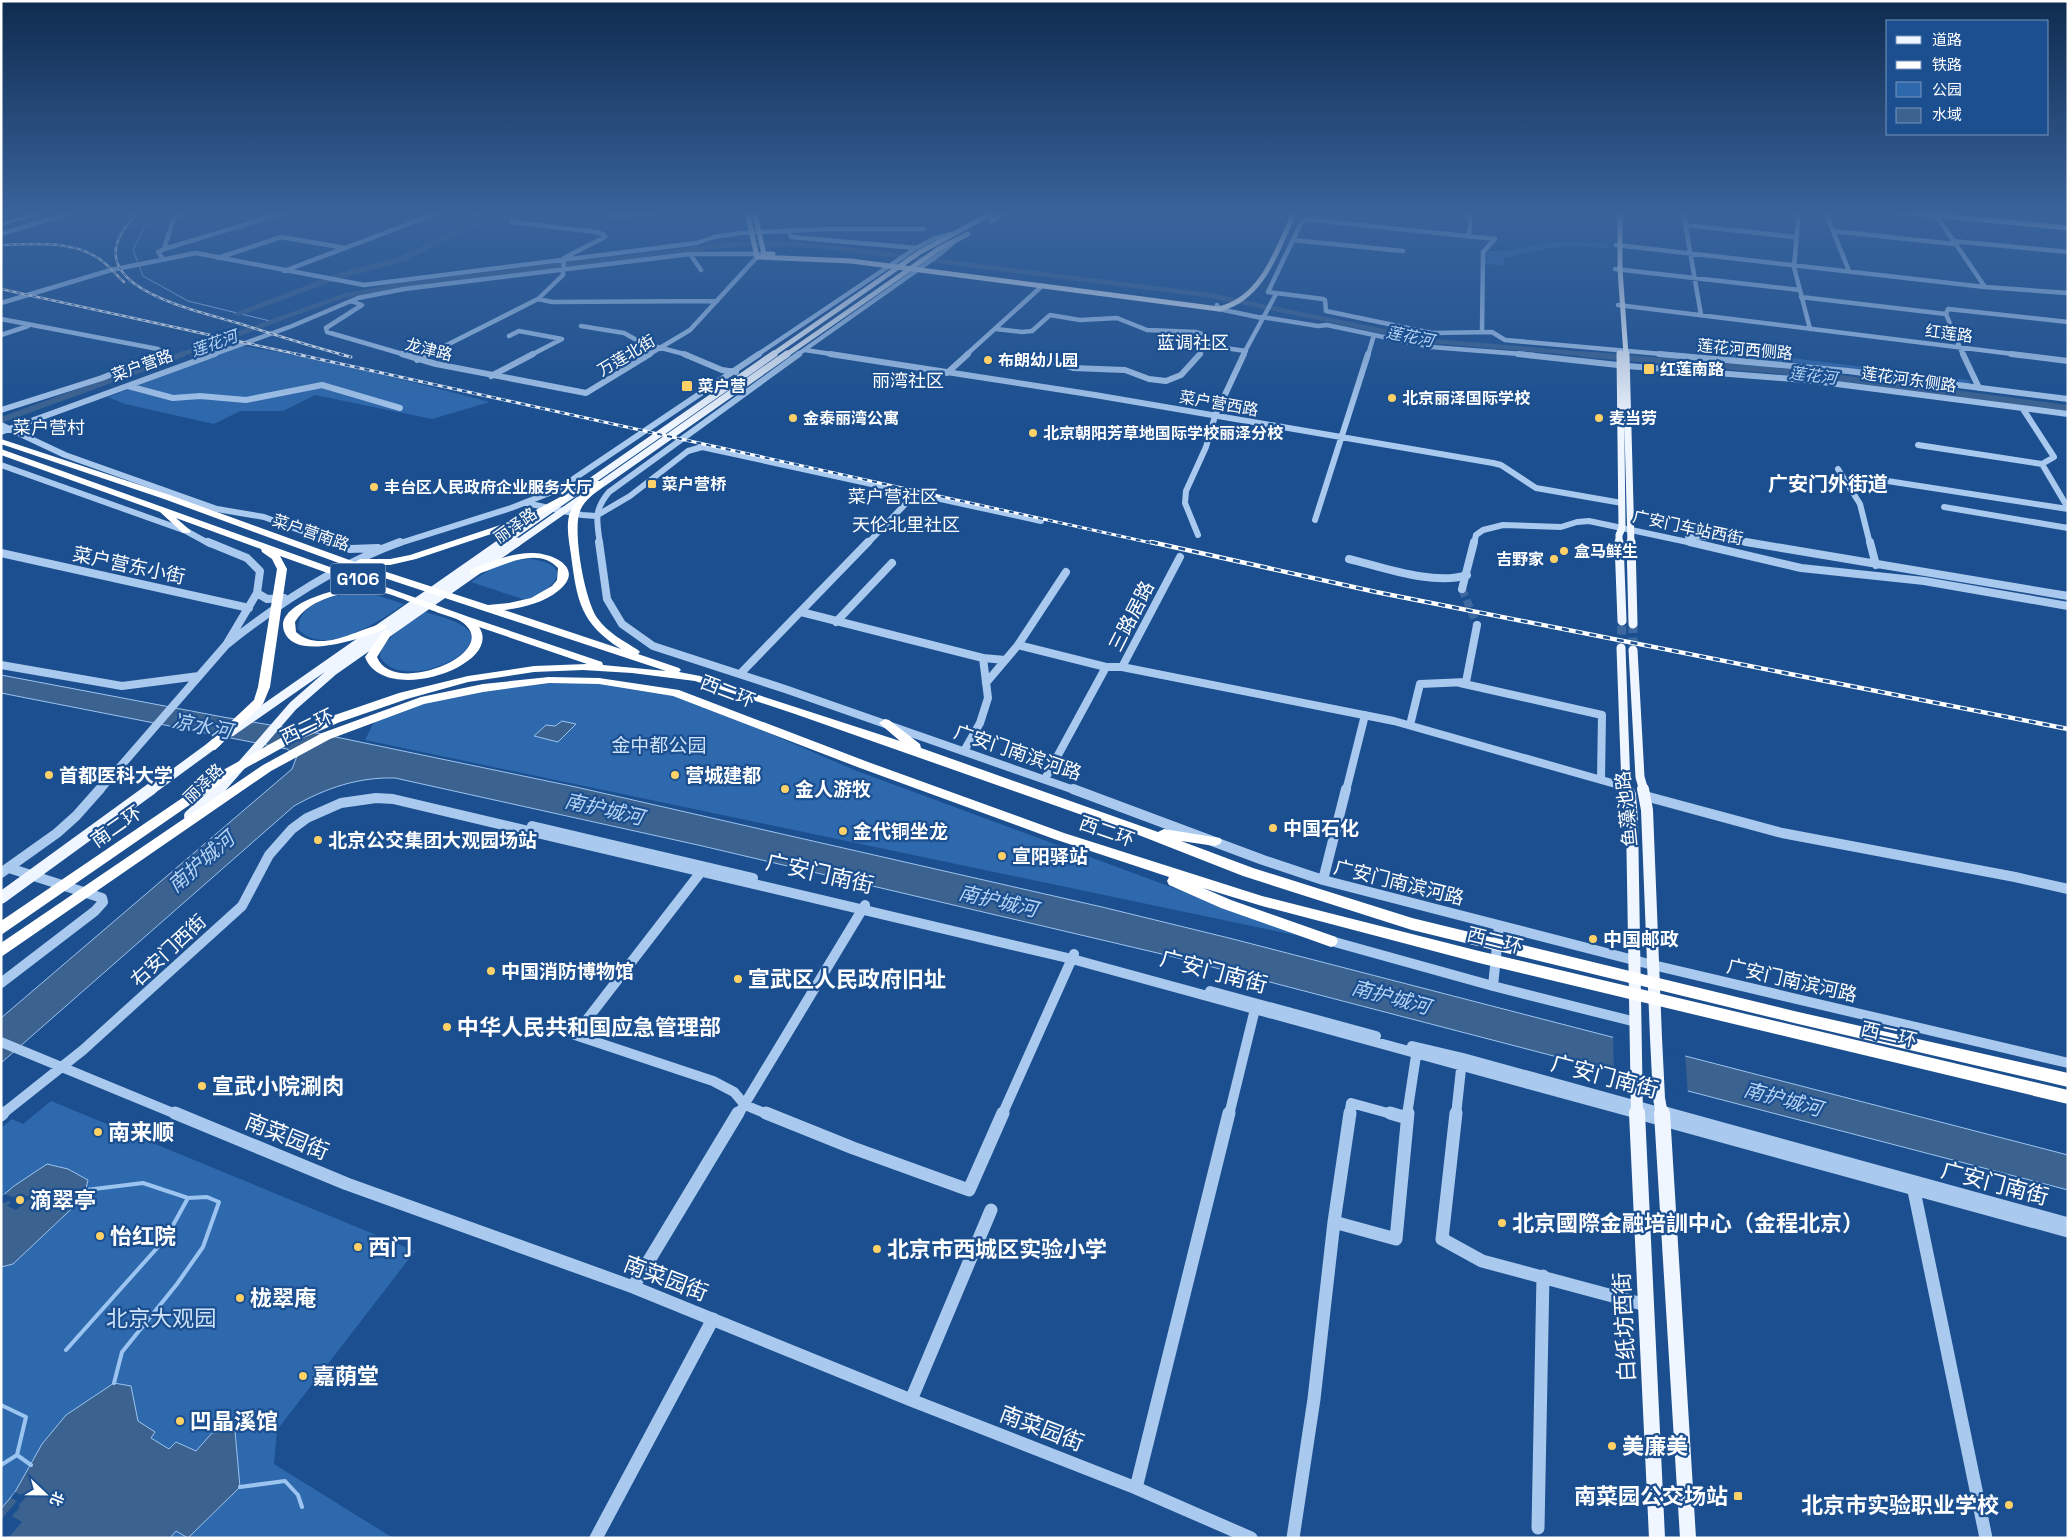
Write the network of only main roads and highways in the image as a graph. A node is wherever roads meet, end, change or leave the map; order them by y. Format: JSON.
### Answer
{"nodes":[{"id":1,"x":873,"y":283,"type":"edge"},
{"id":2,"x":892,"y":283,"type":"edge"},
{"id":3,"x":1021,"y":283,"type":"edge"},
{"id":4,"x":1035,"y":283,"type":"edge"},
{"id":5,"x":1251,"y":283,"type":"edge"},
{"id":6,"x":1259,"y":283,"type":"edge"},
{"id":7,"x":1619,"y":283,"type":"edge"},
{"id":8,"x":1218,"y":307,"type":"junction"},
{"id":9,"x":827,"y":309,"type":"road end"},
{"id":10,"x":855,"y":313,"type":"road end"},
{"id":11,"x":822,"y":320,"type":"junction"},
{"id":12,"x":829,"y":325,"type":"junction"},
{"id":13,"x":1623,"y":357,"type":"junction"},
{"id":14,"x":1,"y":441,"type":"edge"},
{"id":15,"x":1,"y":452,"type":"edge"},
{"id":16,"x":600,"y":483,"type":"junction"},
{"id":17,"x":167,"y":497,"type":"junction"},
{"id":18,"x":565,"y":498,"type":"junction"},
{"id":19,"x":156,"y":507,"type":"junction"},
{"id":20,"x":217,"y":509,"type":"road end"},
{"id":21,"x":1628,"y":528,"type":"junction"},
{"id":22,"x":186,"y":531,"type":"road end"},
{"id":23,"x":250,"y":540,"type":"junction"},
{"id":24,"x":340,"y":560,"type":"junction"},
{"id":25,"x":474,"y":572,"type":"junction"},
{"id":26,"x":386,"y":589,"type":"junction"},
{"id":27,"x":481,"y":607,"type":"junction"},
{"id":28,"x":465,"y":619,"type":"junction"},
{"id":29,"x":1622,"y":621,"type":"tunnel mouth"},
{"id":30,"x":1632,"y":624,"type":"tunnel mouth"},
{"id":31,"x":384,"y":630,"type":"junction"},
{"id":32,"x":1621,"y":648,"type":"tunnel mouth"},
{"id":33,"x":1633,"y":650,"type":"tunnel mouth"},
{"id":34,"x":661,"y":665,"type":"junction"},
{"id":35,"x":696,"y":678,"type":"junction"},
{"id":36,"x":675,"y":693,"type":"junction"},
{"id":37,"x":261,"y":710,"type":"joint"},
{"id":38,"x":336,"y":719,"type":"joint"},
{"id":39,"x":885,"y":724,"type":"road end"},
{"id":40,"x":211,"y":746,"type":"junction"},
{"id":41,"x":926,"y":754,"type":"junction"},
{"id":42,"x":1141,"y":831,"type":"junction"},
{"id":43,"x":169,"y":835,"type":"junction"},
{"id":44,"x":1215,"y":842,"type":"road end"},
{"id":45,"x":1126,"y":860,"type":"junction"},
{"id":46,"x":1,"y":898,"type":"edge"},
{"id":47,"x":1,"y":929,"type":"edge"},
{"id":48,"x":1331,"y":941,"type":"road end"},
{"id":49,"x":1,"y":951,"type":"edge"},
{"id":50,"x":2068,"y":1080,"type":"edge"},
{"id":51,"x":1638,"y":1092,"type":"joint"},
{"id":52,"x":2068,"y":1097,"type":"edge"},
{"id":53,"x":1657,"y":1538,"type":"edge"},
{"id":54,"x":1688,"y":1538,"type":"edge"}],
"edges":[{"from":1,"to":11,"type":"main road","name":"丽泽路"},
{"from":2,"to":12,"type":"main road","name":"丽泽路"},
{"from":3,"to":8,"type":"main road"},
{"from":4,"to":8,"type":"main road"},
{"from":5,"to":8,"type":"main road"},
{"from":6,"to":8,"type":"main road"},
{"from":7,"to":13,"type":"main road"},
{"from":9,"to":11,"type":"main road"},
{"from":10,"to":12,"type":"main road"},
{"from":11,"to":18,"type":"main road","name":"丽泽路"},
{"from":12,"to":16,"type":"main road","name":"丽泽路"},
{"from":13,"to":21,"type":"main road"},
{"from":13,"to":21,"type":"main road"},
{"from":14,"to":17,"type":"highway","name":"菜户营南路","number":"G106"},
{"from":15,"to":19,"type":"highway","name":"菜户营南路","number":"G106"},
{"from":16,"to":25,"type":"main road","name":"丽泽路"},
{"from":16,"to":34,"type":"highway"},
{"from":17,"to":20,"type":"highway"},
{"from":17,"to":24,"type":"highway","name":"菜户营南路","number":"G106"},
{"from":18,"to":24,"type":"highway"},
{"from":18,"to":31,"type":"main road","name":"丽泽路"},
{"from":19,"to":22,"type":"highway"},
{"from":19,"to":23,"type":"highway","name":"菜户营南路","number":"G106"},
{"from":21,"to":29,"type":"main road"},
{"from":21,"to":30,"type":"main road"},
{"from":23,"to":26,"type":"highway","number":"G106"},
{"from":23,"to":40,"type":"highway"},
{"from":24,"to":27,"type":"highway","name":"菜户营南路","number":"G106"},
{"from":25,"to":27,"type":"highway"},
{"from":25,"to":31,"type":"main road","name":"丽泽路"},
{"from":26,"to":28,"type":"highway","number":"G106"},
{"from":26,"to":31,"type":"highway"},
{"from":27,"to":34,"type":"highway","name":"菜户营南路","number":"G106"},
{"from":28,"to":31,"type":"highway"},
{"from":28,"to":36,"type":"highway","number":"G106"},
{"from":31,"to":37,"type":"main road","name":"丽泽路"},
{"from":31,"to":43,"type":"main road","name":"丽泽路"},
{"from":32,"to":51,"type":"main road","name":"鱼藻池路"},
{"from":33,"to":54,"type":"main road","name":"鱼藻池路"},
{"from":34,"to":35,"type":"highway","name":"菜户营南路","number":"G106"},
{"from":35,"to":38,"type":"highway","name":"西二环"},
{"from":35,"to":41,"type":"highway","name":"西二环"},
{"from":36,"to":43,"type":"highway","name":"西二环"},
{"from":36,"to":45,"type":"highway","name":"西二环"},
{"from":37,"to":40,"type":"main road","name":"南二环"},
{"from":38,"to":47,"type":"highway","name":"南二环"},
{"from":39,"to":41,"type":"highway"},
{"from":40,"to":46,"type":"main road","name":"南二环"},
{"from":41,"to":42,"type":"highway","name":"西二环"},
{"from":42,"to":44,"type":"highway"},
{"from":42,"to":50,"type":"highway","name":"西二环"},
{"from":43,"to":49,"type":"highway","name":"南二环"},
{"from":45,"to":48,"type":"highway"},
{"from":45,"to":52,"type":"highway","name":"西二环"},
{"from":51,"to":53,"type":"main road","name":"白纸坊西街"}]}
